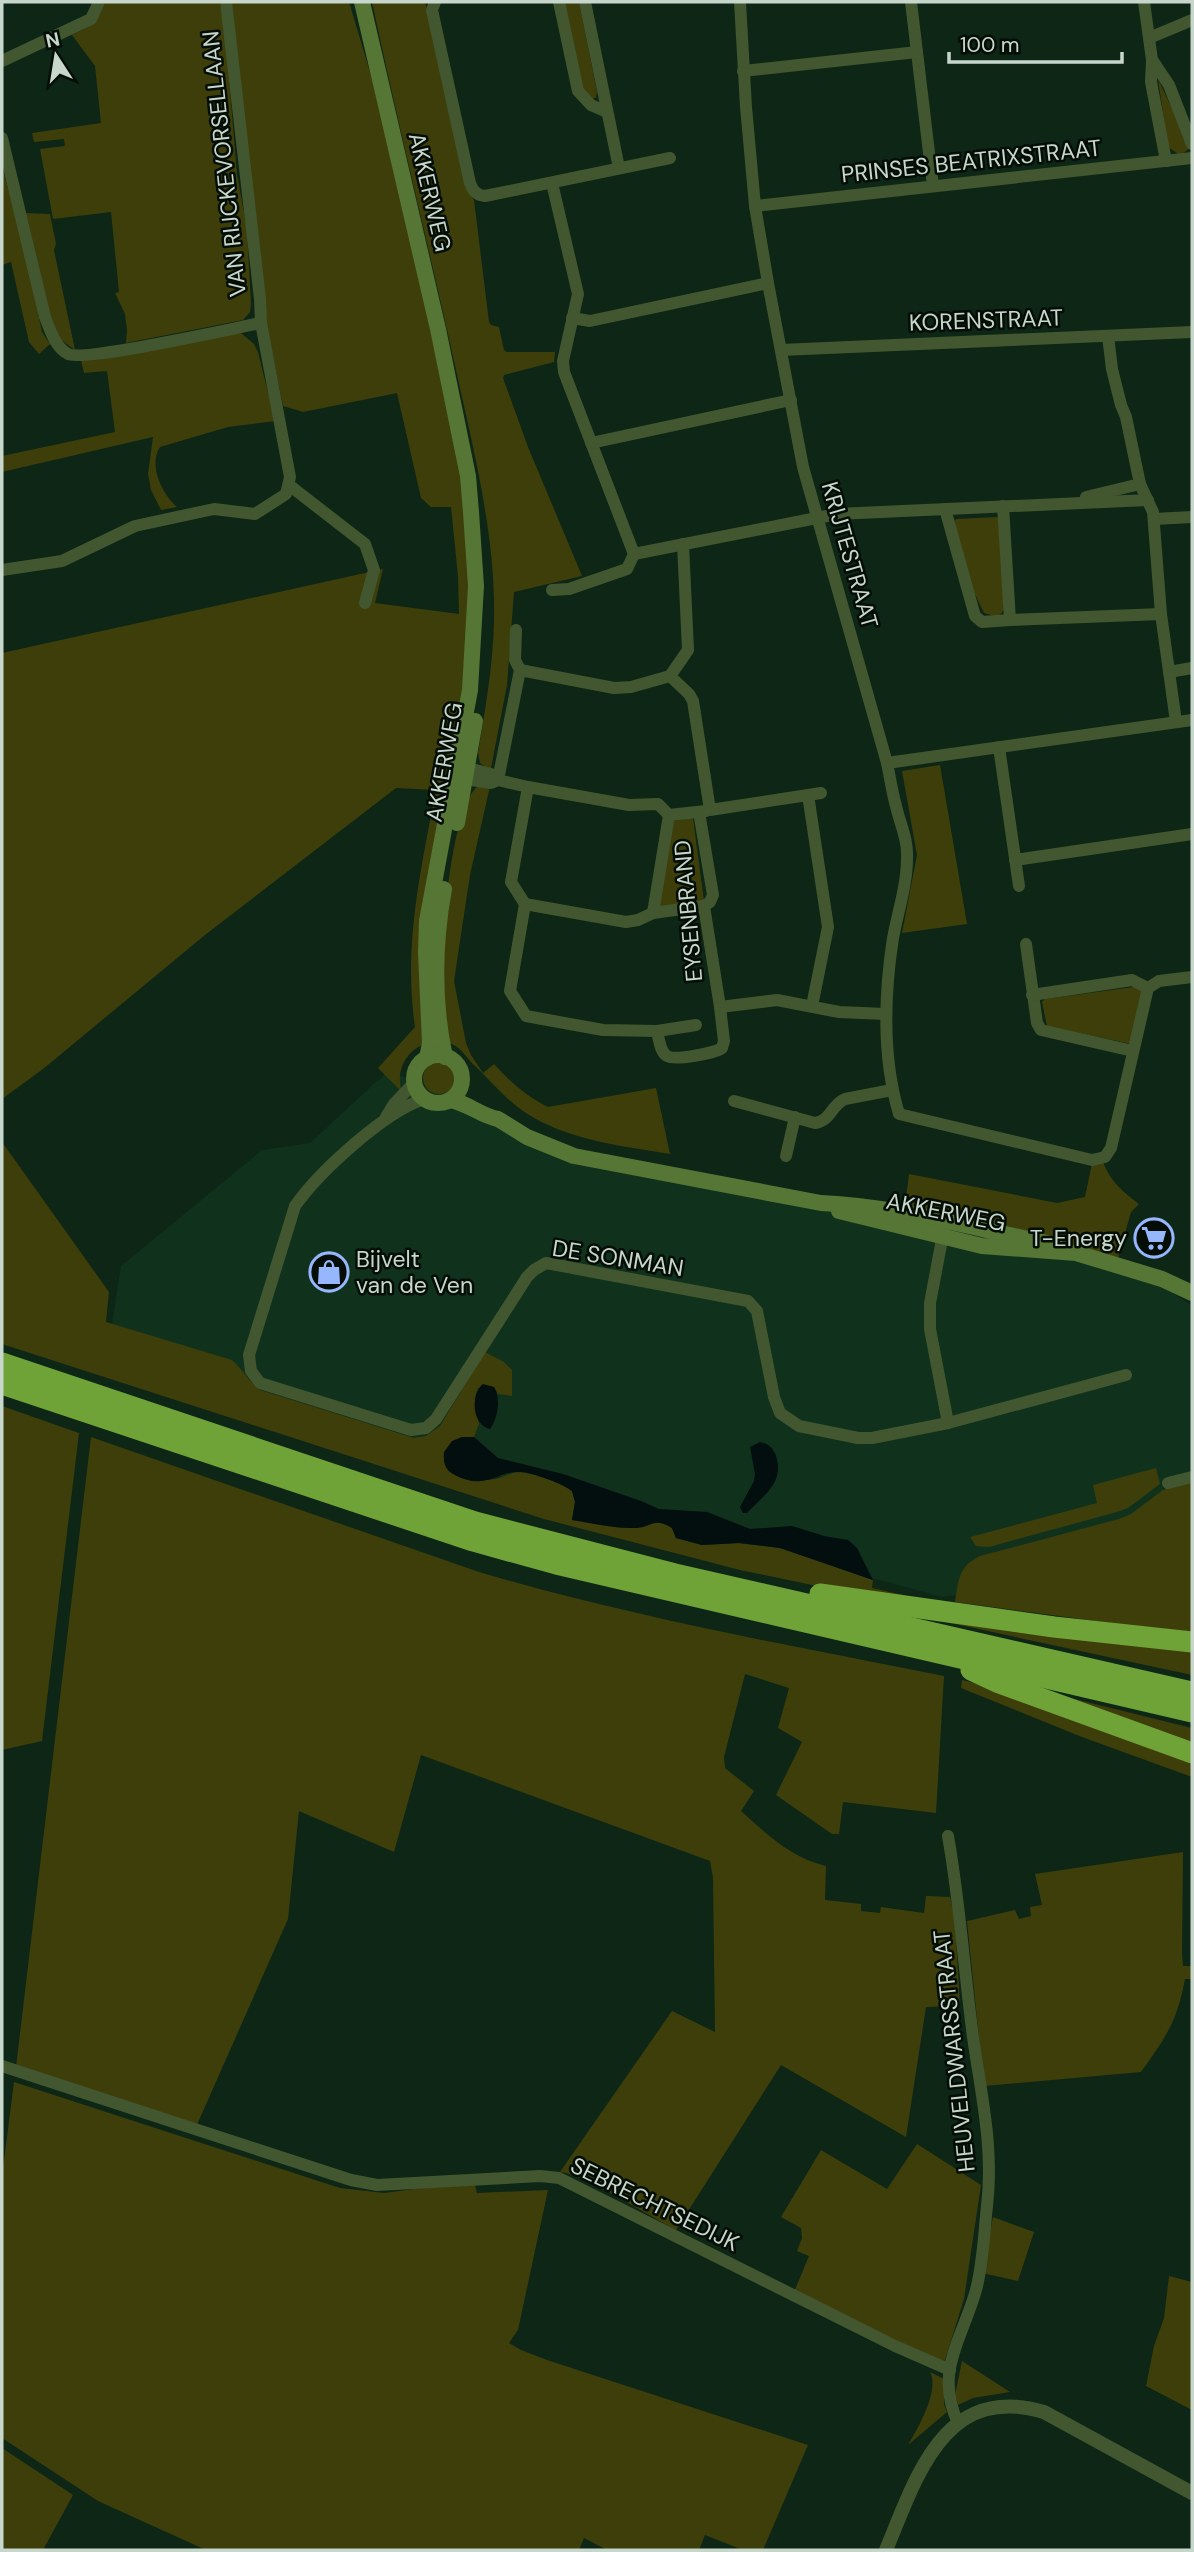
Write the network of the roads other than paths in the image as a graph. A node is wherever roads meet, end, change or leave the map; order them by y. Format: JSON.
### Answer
{"nodes":[{"id":1,"x":99,"y":2,"type":"edge"},
{"id":2,"x":226,"y":2,"type":"edge"},
{"id":3,"x":362,"y":2,"type":"edge"},
{"id":4,"x":435,"y":2,"type":"edge"},
{"id":5,"x":559,"y":2,"type":"edge"},
{"id":6,"x":585,"y":2,"type":"edge"},
{"id":7,"x":740,"y":2,"type":"edge"},
{"id":8,"x":911,"y":2,"type":"edge"},
{"id":9,"x":1144,"y":2,"type":"edge"},
{"id":10,"x":1192,"y":20,"type":"edge"},
{"id":11,"x":1149,"y":38,"type":"junction"},
{"id":12,"x":917,"y":52,"type":"junction"},
{"id":13,"x":1152,"y":60,"type":"junction"},
{"id":14,"x":2,"y":61,"type":"edge"},
{"id":15,"x":743,"y":71,"type":"junction"},
{"id":16,"x":607,"y":112,"type":"junction"},
{"id":17,"x":2,"y":138,"type":"edge"},
{"id":18,"x":1192,"y":144,"type":"edge"},
{"id":19,"x":670,"y":158,"type":"dead end"},
{"id":20,"x":1192,"y":158,"type":"edge"},
{"id":21,"x":1166,"y":161,"type":"junction"},
{"id":22,"x":619,"y":168,"type":"junction"},
{"id":23,"x":552,"y":183,"type":"junction"},
{"id":24,"x":933,"y":186,"type":"junction"},
{"id":25,"x":755,"y":206,"type":"junction"},
{"id":26,"x":768,"y":283,"type":"junction"},
{"id":27,"x":572,"y":318,"type":"junction"},
{"id":28,"x":261,"y":323,"type":"junction"},
{"id":29,"x":1192,"y":332,"type":"edge"},
{"id":30,"x":1108,"y":336,"type":"junction"},
{"id":31,"x":781,"y":350,"type":"junction"},
{"id":32,"x":791,"y":400,"type":"junction"},
{"id":33,"x":591,"y":443,"type":"junction"},
{"id":34,"x":1140,"y":484,"type":"junction"},
{"id":35,"x":289,"y":485,"type":"junction"},
{"id":36,"x":1148,"y":500,"type":"junction"},
{"id":37,"x":1060,"y":503,"type":"junction"},
{"id":38,"x":1003,"y":506,"type":"junction"},
{"id":39,"x":945,"y":509,"type":"junction"},
{"id":40,"x":1192,"y":517,"type":"edge"},
{"id":41,"x":817,"y":518,"type":"junction"},
{"id":42,"x":1154,"y":519,"type":"junction"},
{"id":43,"x":683,"y":544,"type":"junction"},
{"id":44,"x":634,"y":554,"type":"junction"},
{"id":45,"x":2,"y":570,"type":"edge"},
{"id":46,"x":552,"y":590,"type":"dead end"},
{"id":47,"x":365,"y":603,"type":"dead end"},
{"id":48,"x":1161,"y":614,"type":"junction"},
{"id":49,"x":1010,"y":620,"type":"junction"},
{"id":50,"x":516,"y":630,"type":"dead end"},
{"id":51,"x":1192,"y":668,"type":"edge"},
{"id":52,"x":520,"y":670,"type":"junction"},
{"id":53,"x":1169,"y":671,"type":"junction"},
{"id":54,"x":670,"y":676,"type":"junction"},
{"id":55,"x":1192,"y":720,"type":"edge"},
{"id":56,"x":1176,"y":722,"type":"junction"},
{"id":57,"x":999,"y":747,"type":"junction"},
{"id":58,"x":887,"y":763,"type":"junction"},
{"id":59,"x":465,"y":774,"type":"junction"},
{"id":60,"x":498,"y":780,"type":"junction"},
{"id":61,"x":528,"y":787,"type":"junction"},
{"id":62,"x":704,"y":811,"type":"junction"},
{"id":63,"x":669,"y":815,"type":"junction"},
{"id":64,"x":1192,"y":834,"type":"edge"},
{"id":65,"x":1015,"y":860,"type":"junction"},
{"id":66,"x":1018,"y":886,"type":"dead end"},
{"id":67,"x":525,"y":904,"type":"junction"},
{"id":68,"x":704,"y":906,"type":"junction"},
{"id":69,"x":653,"y":914,"type":"junction"},
{"id":70,"x":1026,"y":944,"type":"dead end"},
{"id":71,"x":1192,"y":977,"type":"edge"},
{"id":72,"x":1148,"y":988,"type":"junction"},
{"id":73,"x":1032,"y":995,"type":"junction"},
{"id":74,"x":813,"y":1006,"type":"junction"},
{"id":75,"x":720,"y":1007,"type":"junction"},
{"id":76,"x":885,"y":1014,"type":"junction"},
{"id":77,"x":696,"y":1025,"type":"dead end"},
{"id":78,"x":657,"y":1031,"type":"junction"},
{"id":79,"x":1133,"y":1051,"type":"junction"},
{"id":80,"x":445,"y":1057,"type":"junction"},
{"id":81,"x":427,"y":1058,"type":"junction"},
{"id":82,"x":414,"y":1083,"type":"junction"},
{"id":83,"x":461,"y":1085,"type":"junction"},
{"id":84,"x":892,"y":1090,"type":"junction"},
{"id":85,"x":424,"y":1099,"type":"junction"},
{"id":86,"x":450,"y":1100,"type":"junction"},
{"id":87,"x":733,"y":1101,"type":"dead end"},
{"id":88,"x":795,"y":1117,"type":"junction"},
{"id":89,"x":386,"y":1118,"type":"junction"},
{"id":90,"x":498,"y":1119,"type":"junction"},
{"id":91,"x":786,"y":1156,"type":"dead end"},
{"id":92,"x":944,"y":1229,"type":"junction"},
{"id":93,"x":1192,"y":1293,"type":"edge"},
{"id":94,"x":2,"y":1363,"type":"edge"},
{"id":95,"x":1126,"y":1375,"type":"dead end"},
{"id":96,"x":2,"y":1384,"type":"edge"},
{"id":97,"x":948,"y":1423,"type":"junction"},
{"id":98,"x":1192,"y":1477,"type":"edge"},
{"id":99,"x":1168,"y":1483,"type":"dead end"},
{"id":100,"x":675,"y":1573,"type":"junction"},
{"id":101,"x":1192,"y":1643,"type":"edge"},
{"id":102,"x":935,"y":1653,"type":"junction"},
{"id":103,"x":1192,"y":1692,"type":"edge"},
{"id":104,"x":1192,"y":1712,"type":"edge"},
{"id":105,"x":1192,"y":1753,"type":"edge"},
{"id":106,"x":948,"y":1836,"type":"dead end"},
{"id":107,"x":2,"y":2066,"type":"edge"},
{"id":108,"x":950,"y":2370,"type":"junction"},
{"id":109,"x":958,"y":2423,"type":"junction"},
{"id":110,"x":1192,"y":2493,"type":"edge"},
{"id":111,"x":886,"y":2550,"type":"edge"}],
"edges":[{"from":1,"to":14,"type":"street"},
{"from":2,"to":28,"type":"street","name":"VAN RIJCKEVORSELLAAN"},
{"from":3,"to":59,"type":"main road","name":"AKKERWEG"},
{"from":4,"to":23,"type":"street"},
{"from":5,"to":16,"type":"street"},
{"from":6,"to":16,"type":"street"},
{"from":7,"to":15,"type":"street","name":"KRIJTESTRAAT"},
{"from":8,"to":12,"type":"street"},
{"from":9,"to":11,"type":"street"},
{"from":10,"to":11,"type":"street"},
{"from":11,"to":13,"type":"street"},
{"from":12,"to":15,"type":"street"},
{"from":12,"to":24,"type":"street"},
{"from":13,"to":18,"type":"street"},
{"from":13,"to":21,"type":"street"},
{"from":15,"to":25,"type":"street","name":"KRIJTESTRAAT"},
{"from":16,"to":22,"type":"street"},
{"from":17,"to":28,"type":"street","name":"VAN RIJCKEVORSELLAAN"},
{"from":19,"to":22,"type":"street"},
{"from":20,"to":21,"type":"street","name":"PRINSES BEATRIXSTRAAT"},
{"from":21,"to":24,"type":"street","name":"PRINSES BEATRIXSTRAAT"},
{"from":22,"to":23,"type":"street"},
{"from":23,"to":27,"type":"street"},
{"from":24,"to":25,"type":"street","name":"PRINSES BEATRIXSTRAAT"},
{"from":25,"to":26,"type":"street","name":"KRIJTESTRAAT"},
{"from":26,"to":27,"type":"street"},
{"from":26,"to":31,"type":"street","name":"KRIJTESTRAAT"},
{"from":27,"to":33,"type":"street"},
{"from":28,"to":35,"type":"street","name":"VAN RIJCKEVORSELLAAN"},
{"from":29,"to":30,"type":"street","name":"KORENSTRAAT"},
{"from":30,"to":31,"type":"street","name":"KORENSTRAAT"},
{"from":30,"to":34,"type":"street"},
{"from":31,"to":32,"type":"street","name":"KRIJTESTRAAT"},
{"from":32,"to":33,"type":"street"},
{"from":32,"to":41,"type":"street","name":"KRIJTESTRAAT"},
{"from":33,"to":44,"type":"street"},
{"from":34,"to":36,"type":"street"},
{"from":34,"to":37,"type":"street"},
{"from":35,"to":45,"type":"street"},
{"from":35,"to":47,"type":"street"},
{"from":36,"to":37,"type":"street"},
{"from":36,"to":42,"type":"street"},
{"from":37,"to":38,"type":"street"},
{"from":38,"to":39,"type":"street"},
{"from":38,"to":49,"type":"street"},
{"from":39,"to":41,"type":"street"},
{"from":39,"to":49,"type":"street"},
{"from":40,"to":42,"type":"street"},
{"from":41,"to":43,"type":"street"},
{"from":41,"to":58,"type":"street","name":"KRIJTESTRAAT"},
{"from":42,"to":48,"type":"street"},
{"from":43,"to":44,"type":"street"},
{"from":43,"to":54,"type":"street"},
{"from":44,"to":46,"type":"street"},
{"from":48,"to":49,"type":"street"},
{"from":48,"to":53,"type":"street"},
{"from":50,"to":52,"type":"street"},
{"from":51,"to":53,"type":"street"},
{"from":52,"to":54,"type":"street"},
{"from":52,"to":60,"type":"street"},
{"from":53,"to":56,"type":"street"},
{"from":54,"to":62,"type":"street"},
{"from":55,"to":56,"type":"street"},
{"from":56,"to":57,"type":"street"},
{"from":57,"to":58,"type":"street"},
{"from":57,"to":65,"type":"street"},
{"from":58,"to":76,"type":"street","name":"KRIJTESTRAAT"},
{"from":59,"to":60,"type":"street","name":"EYSENBRAND"},
{"from":59,"to":80,"type":"main road","name":"AKKERWEG"},
{"from":59,"to":81,"type":"main road","name":"AKKERWEG"},
{"from":60,"to":61,"type":"street","name":"EYSENBRAND"},
{"from":61,"to":63,"type":"street","name":"EYSENBRAND"},
{"from":61,"to":67,"type":"street"},
{"from":62,"to":63,"type":"street","name":"EYSENBRAND"},
{"from":62,"to":68,"type":"street","name":"EYSENBRAND"},
{"from":62,"to":74,"type":"street"},
{"from":63,"to":69,"type":"street","name":"EYSENBRAND"},
{"from":64,"to":65,"type":"street"},
{"from":65,"to":66,"type":"street"},
{"from":67,"to":69,"type":"street"},
{"from":67,"to":78,"type":"street"},
{"from":68,"to":69,"type":"street"},
{"from":68,"to":75,"type":"street","name":"EYSENBRAND"},
{"from":70,"to":73,"type":"street"},
{"from":71,"to":72,"type":"street"},
{"from":72,"to":73,"type":"street"},
{"from":72,"to":79,"type":"street"},
{"from":73,"to":79,"type":"street"},
{"from":74,"to":75,"type":"street","name":"EYSENBRAND"},
{"from":74,"to":76,"type":"street","name":"EYSENBRAND"},
{"from":75,"to":78,"type":"street"},
{"from":76,"to":84,"type":"street","name":"KRIJTESTRAAT"},
{"from":77,"to":78,"type":"street"},
{"from":79,"to":84,"type":"street","name":"KRIJTESTRAAT"},
{"from":80,"to":81,"type":"main road"},
{"from":80,"to":83,"type":"main road"},
{"from":81,"to":82,"type":"main road"},
{"from":82,"to":85,"type":"main road"},
{"from":82,"to":89,"type":"street","name":"DE SONMAN"},
{"from":83,"to":86,"type":"main road"},
{"from":83,"to":90,"type":"main road","name":"AKKERWEG"},
{"from":84,"to":88,"type":"street"},
{"from":85,"to":86,"type":"main road"},
{"from":85,"to":89,"type":"street","name":"DE SONMAN"},
{"from":86,"to":90,"type":"main road","name":"AKKERWEG"},
{"from":87,"to":88,"type":"street"},
{"from":88,"to":91,"type":"street"},
{"from":89,"to":97,"type":"street","name":"DE SONMAN"},
{"from":90,"to":92,"type":"main road","name":"AKKERWEG"},
{"from":92,"to":93,"type":"main road","name":"AKKERWEG"},
{"from":92,"to":97,"type":"street"},
{"from":94,"to":100,"type":"highway"},
{"from":95,"to":97,"type":"street","name":"DE SONMAN"},
{"from":96,"to":102,"type":"highway"},
{"from":98,"to":99,"type":"street"},
{"from":100,"to":101,"type":"highway"},
{"from":100,"to":103,"type":"highway"},
{"from":102,"to":104,"type":"highway"},
{"from":102,"to":105,"type":"highway"},
{"from":106,"to":108,"type":"street","name":"HEUVELDWARSSTRAAT"},
{"from":107,"to":108,"type":"street","name":"SEBRECHTSEDIJK"},
{"from":108,"to":109,"type":"street","name":"HEUVELDWARSSTRAAT"},
{"from":109,"to":110,"type":"street"},
{"from":109,"to":111,"type":"street"}]}
